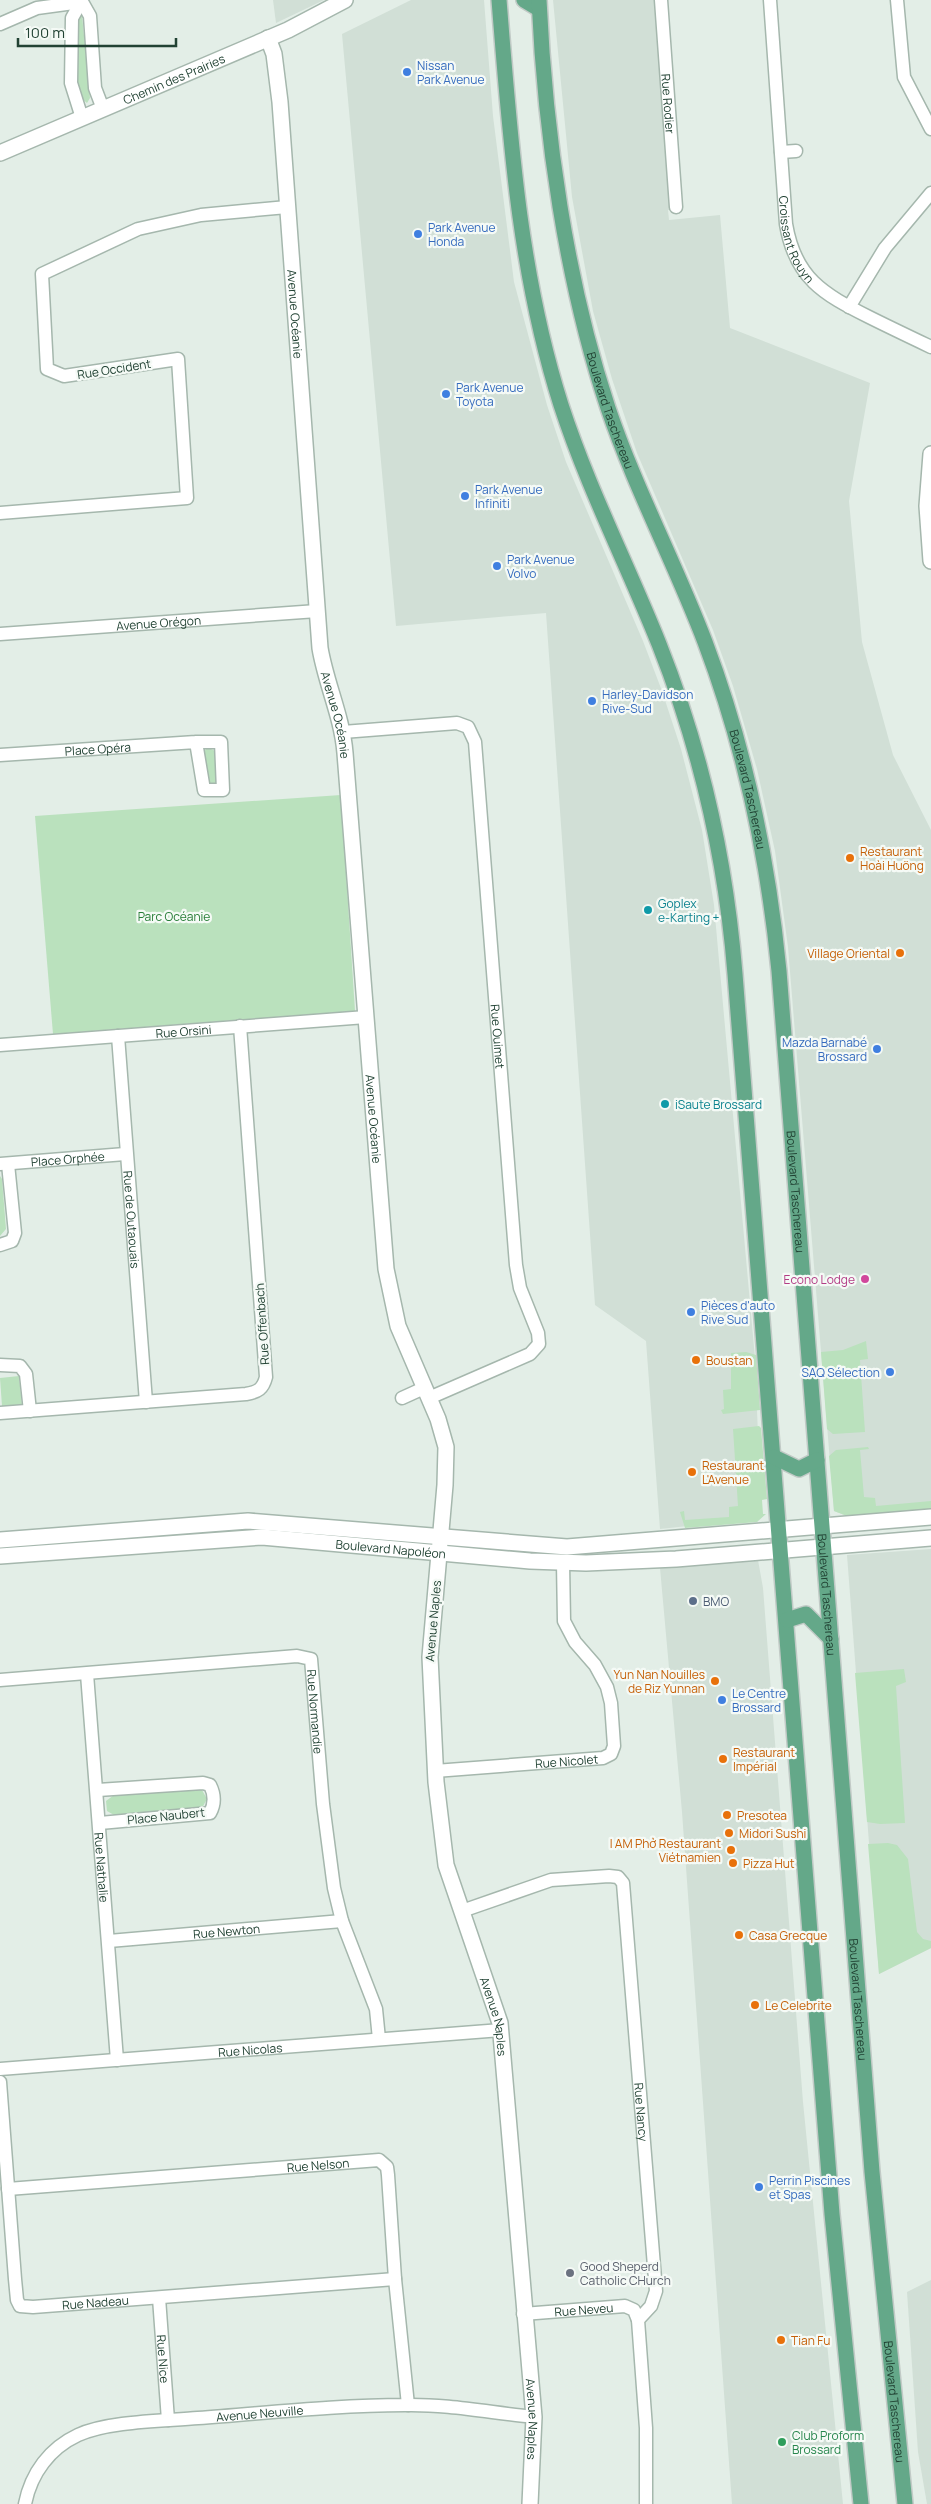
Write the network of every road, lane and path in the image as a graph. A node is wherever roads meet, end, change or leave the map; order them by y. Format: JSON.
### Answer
{"nodes":[{"id":1,"x":345,"y":0,"type":"edge"},
{"id":2,"x":524,"y":0,"type":"edge"},
{"id":3,"x":661,"y":0,"type":"edge"},
{"id":4,"x":770,"y":0,"type":"edge"},
{"id":5,"x":897,"y":0,"type":"edge"},
{"id":6,"x":81,"y":1,"type":"edge"},
{"id":7,"x":502,"y":1,"type":"edge"},
{"id":8,"x":539,"y":5,"type":"edge"},
{"id":9,"x":0,"y":24,"type":"edge"},
{"id":10,"x":268,"y":38,"type":"junction"},
{"id":11,"x":103,"y":109,"type":"junction"},
{"id":12,"x":82,"y":118,"type":"junction"},
{"id":13,"x":931,"y":129,"type":"edge"},
{"id":14,"x":796,"y":151,"type":"dead end"},
{"id":15,"x":781,"y":152,"type":"junction"},
{"id":16,"x":0,"y":153,"type":"edge"},
{"id":17,"x":931,"y":193,"type":"edge"},
{"id":18,"x":287,"y":207,"type":"junction"},
{"id":19,"x":676,"y":207,"type":"dead end"},
{"id":20,"x":849,"y":307,"type":"junction"},
{"id":21,"x":931,"y":347,"type":"edge"},
{"id":22,"x":931,"y":454,"type":"edge"},
{"id":23,"x":0,"y":513,"type":"edge"},
{"id":24,"x":931,"y":561,"type":"edge"},
{"id":25,"x":317,"y":611,"type":"junction"},
{"id":26,"x":0,"y":634,"type":"edge"},
{"id":27,"x":343,"y":732,"type":"junction"},
{"id":28,"x":196,"y":742,"type":"dead end"},
{"id":29,"x":0,"y":755,"type":"edge"},
{"id":30,"x":366,"y":1017,"type":"junction"},
{"id":31,"x":240,"y":1026,"type":"junction"},
{"id":32,"x":118,"y":1036,"type":"junction"},
{"id":33,"x":0,"y":1045,"type":"edge"},
{"id":34,"x":125,"y":1154,"type":"junction"},
{"id":35,"x":4,"y":1164,"type":"edge"},
{"id":36,"x":0,"y":1244,"type":"edge"},
{"id":37,"x":0,"y":1365,"type":"edge"},
{"id":38,"x":426,"y":1393,"type":"junction"},
{"id":39,"x":402,"y":1398,"type":"dead end"},
{"id":40,"x":146,"y":1402,"type":"junction"},
{"id":41,"x":30,"y":1411,"type":"junction"},
{"id":42,"x":0,"y":1413,"type":"edge"},
{"id":43,"x":774,"y":1457,"type":"junction"},
{"id":44,"x":817,"y":1460,"type":"junction"},
{"id":45,"x":931,"y":1517,"type":"edge"},
{"id":46,"x":822,"y":1526,"type":"junction"},
{"id":47,"x":780,"y":1530,"type":"junction"},
{"id":48,"x":441,"y":1537,"type":"junction"},
{"id":49,"x":931,"y":1538,"type":"edge"},
{"id":50,"x":0,"y":1540,"type":"edge"},
{"id":51,"x":674,"y":1540,"type":"junction"},
{"id":52,"x":824,"y":1546,"type":"junction"},
{"id":53,"x":782,"y":1550,"type":"junction"},
{"id":54,"x":439,"y":1552,"type":"junction"},
{"id":55,"x":0,"y":1556,"type":"edge"},
{"id":56,"x":676,"y":1559,"type":"junction"},
{"id":57,"x":563,"y":1563,"type":"junction"},
{"id":58,"x":787,"y":1620,"type":"junction"},
{"id":59,"x":831,"y":1639,"type":"junction"},
{"id":60,"x":87,"y":1674,"type":"junction"},
{"id":61,"x":0,"y":1680,"type":"edge"},
{"id":62,"x":436,"y":1771,"type":"junction"},
{"id":63,"x":98,"y":1790,"type":"junction"},
{"id":64,"x":100,"y":1823,"type":"junction"},
{"id":65,"x":462,"y":1911,"type":"junction"},
{"id":66,"x":342,"y":1921,"type":"junction"},
{"id":67,"x":109,"y":1941,"type":"junction"},
{"id":68,"x":501,"y":2030,"type":"junction"},
{"id":69,"x":379,"y":2038,"type":"junction"},
{"id":70,"x":118,"y":2060,"type":"junction"},
{"id":71,"x":0,"y":2069,"type":"edge"},
{"id":72,"x":0,"y":2082,"type":"edge"},
{"id":73,"x":8,"y":2189,"type":"junction"},
{"id":74,"x":395,"y":2279,"type":"junction"},
{"id":75,"x":159,"y":2298,"type":"junction"},
{"id":76,"x":523,"y":2314,"type":"junction"},
{"id":77,"x":638,"y":2320,"type":"junction"},
{"id":78,"x":408,"y":2404,"type":"junction"},
{"id":79,"x":534,"y":2417,"type":"junction"},
{"id":80,"x":168,"y":2420,"type":"junction"},
{"id":81,"x":25,"y":2504,"type":"edge"},
{"id":82,"x":530,"y":2504,"type":"edge"},
{"id":83,"x":646,"y":2504,"type":"edge"},
{"id":84,"x":861,"y":2504,"type":"edge"},
{"id":85,"x":905,"y":2504,"type":"edge"}],
"edges":[{"from":1,"to":10,"type":"street","name":"Chemin des Prairies"},
{"from":2,"to":8,"type":"main road"},
{"from":3,"to":19,"type":"street","name":"Rue Rodier"},
{"from":4,"to":15,"type":"street","name":"Croissant Rouyn"},
{"from":5,"to":13,"type":"street"},
{"from":6,"to":9,"type":"street"},
{"from":6,"to":11,"type":"street"},
{"from":6,"to":12,"type":"street"},
{"from":7,"to":43,"type":"main road"},
{"from":8,"to":44,"type":"main road","name":"Boulevard Taschereau"},
{"from":10,"to":11,"type":"street","name":"Chemin des Prairies"},
{"from":10,"to":18,"type":"street","name":"Avenue Océanie"},
{"from":11,"to":12,"type":"street","name":"Chemin des Prairies"},
{"from":12,"to":16,"type":"street","name":"Chemin des Prairies"},
{"from":14,"to":15,"type":"street"},
{"from":15,"to":20,"type":"street","name":"Croissant Rouyn"},
{"from":17,"to":20,"type":"street"},
{"from":18,"to":23,"type":"street","name":"Rue Occident"},
{"from":18,"to":25,"type":"street","name":"Avenue Océanie"},
{"from":20,"to":21,"type":"street","name":"Croissant Rouyn"},
{"from":22,"to":24,"type":"street"},
{"from":25,"to":26,"type":"street","name":"Avenue Orégon"},
{"from":25,"to":27,"type":"street","name":"Avenue Océanie"},
{"from":27,"to":30,"type":"street","name":"Avenue Océanie"},
{"from":27,"to":38,"type":"street","name":"Rue Ouimet"},
{"from":28,"to":29,"type":"street","name":"Place Opéra"},
{"from":30,"to":31,"type":"street","name":"Rue Orsini"},
{"from":30,"to":38,"type":"street","name":"Avenue Océanie"},
{"from":31,"to":32,"type":"street","name":"Rue Orsini"},
{"from":31,"to":40,"type":"street","name":"Rue Offenbach"},
{"from":32,"to":33,"type":"street","name":"Rue Orsini"},
{"from":32,"to":34,"type":"street","name":"Rue de Outaouais"},
{"from":34,"to":35,"type":"street","name":"Place Orphée"},
{"from":34,"to":40,"type":"street","name":"Rue de Outaouais"},
{"from":35,"to":36,"type":"street","name":"Place Orphée"},
{"from":37,"to":41,"type":"street"},
{"from":38,"to":39,"type":"street"},
{"from":38,"to":48,"type":"street","name":"Avenue Océanie"},
{"from":40,"to":41,"type":"street","name":"Rue Offenbach"},
{"from":41,"to":42,"type":"street","name":"Rue Offenbach"},
{"from":43,"to":44,"type":"main road"},
{"from":43,"to":47,"type":"main road"},
{"from":44,"to":46,"type":"main road","name":"Boulevard Taschereau"},
{"from":45,"to":46,"type":"street","name":"Boulevard Napoléon"},
{"from":46,"to":47,"type":"street","name":"Boulevard Napoléon"},
{"from":46,"to":52,"type":"main road","name":"Boulevard Taschereau"},
{"from":47,"to":51,"type":"street","name":"Boulevard Napoléon"},
{"from":47,"to":53,"type":"main road"},
{"from":48,"to":50,"type":"street","name":"Boulevard Napoléon"},
{"from":48,"to":51,"type":"street","name":"Boulevard Napoléon"},
{"from":48,"to":54,"type":"street","name":"Avenue Naples"},
{"from":49,"to":52,"type":"street","name":"Boulevard Napoléon"},
{"from":51,"to":56,"type":"street"},
{"from":52,"to":53,"type":"street","name":"Boulevard Napoléon"},
{"from":52,"to":59,"type":"main road","name":"Boulevard Taschereau"},
{"from":53,"to":56,"type":"street","name":"Boulevard Napoléon"},
{"from":53,"to":58,"type":"main road"},
{"from":54,"to":55,"type":"street","name":"Boulevard Napoléon"},
{"from":54,"to":57,"type":"street","name":"Boulevard Napoléon"},
{"from":54,"to":62,"type":"street","name":"Avenue Naples"},
{"from":56,"to":57,"type":"street","name":"Boulevard Napoléon"},
{"from":57,"to":62,"type":"street","name":"Rue Nicolet"},
{"from":58,"to":59,"type":"main road"},
{"from":58,"to":84,"type":"main road"},
{"from":59,"to":85,"type":"main road","name":"Boulevard Taschereau"},
{"from":60,"to":61,"type":"street","name":"Rue Normandie"},
{"from":60,"to":63,"type":"street","name":"Rue Nathalie"},
{"from":60,"to":66,"type":"street","name":"Rue Normandie"},
{"from":62,"to":65,"type":"street","name":"Avenue Naples"},
{"from":63,"to":64,"type":"street","name":"Rue Nathalie"},
{"from":63,"to":64,"type":"street","name":"Place Naubert"},
{"from":64,"to":67,"type":"street","name":"Rue Nathalie"},
{"from":65,"to":68,"type":"street","name":"Avenue Naples"},
{"from":65,"to":77,"type":"street","name":"Rue Nancy"},
{"from":66,"to":67,"type":"street","name":"Rue Newton"},
{"from":66,"to":69,"type":"street","name":"Rue Normandie"},
{"from":67,"to":70,"type":"street","name":"Rue Nathalie"},
{"from":68,"to":69,"type":"street","name":"Rue Nicolas"},
{"from":68,"to":76,"type":"street","name":"Avenue Naples"},
{"from":69,"to":70,"type":"street","name":"Rue Nicolas"},
{"from":70,"to":71,"type":"street","name":"Rue Nicolas"},
{"from":72,"to":73,"type":"street","name":"Rue Nadeau"},
{"from":73,"to":74,"type":"street","name":"Rue Nelson"},
{"from":73,"to":75,"type":"street","name":"Rue Nadeau"},
{"from":74,"to":75,"type":"street","name":"Rue Nadeau"},
{"from":74,"to":78,"type":"street","name":"Rue Nelson"},
{"from":75,"to":80,"type":"street","name":"Rue Nice"},
{"from":76,"to":77,"type":"street","name":"Rue Neveu"},
{"from":76,"to":79,"type":"street","name":"Avenue Naples"},
{"from":77,"to":83,"type":"street"},
{"from":78,"to":79,"type":"street","name":"Avenue Neuville"},
{"from":78,"to":80,"type":"street","name":"Avenue Neuville"},
{"from":79,"to":82,"type":"street","name":"Avenue Naples"},
{"from":80,"to":81,"type":"street","name":"Avenue Neuville"}]}
